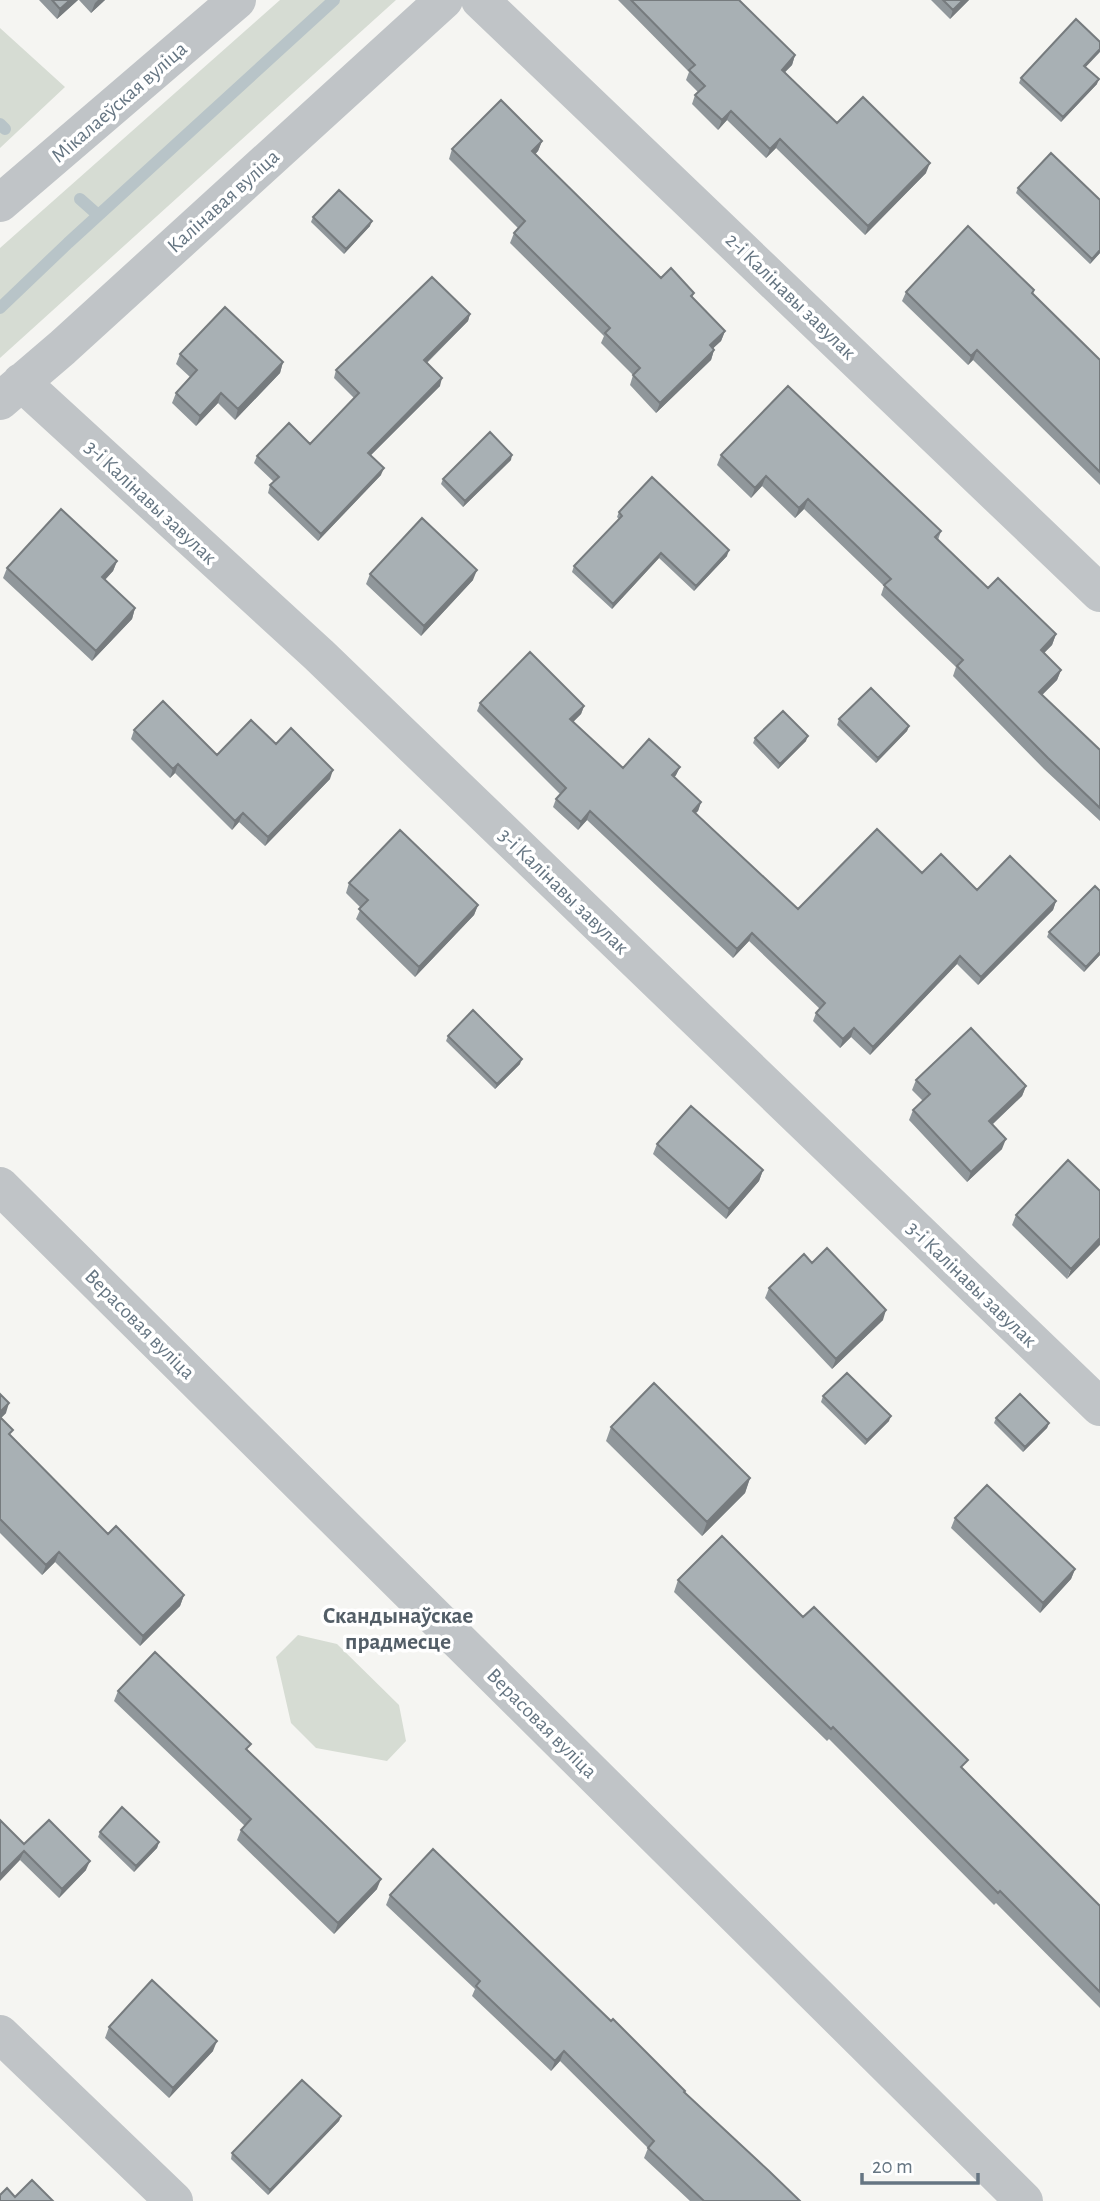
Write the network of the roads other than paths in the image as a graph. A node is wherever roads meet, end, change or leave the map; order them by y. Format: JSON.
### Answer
{"nodes":[{"id":1,"x":237,"y":0,"type":"edge"},
{"id":2,"x":444,"y":0,"type":"edge"},
{"id":3,"x":480,"y":0,"type":"edge"},
{"id":4,"x":0,"y":203,"type":"edge"},
{"id":5,"x":10,"y":391,"type":"edge"},
{"id":6,"x":1100,"y":593,"type":"edge"},
{"id":7,"x":0,"y":1186,"type":"edge"},
{"id":8,"x":1100,"y":1406,"type":"edge"},
{"id":9,"x":0,"y":2034,"type":"edge"},
{"id":10,"x":174,"y":2201,"type":"edge"},
{"id":11,"x":1024,"y":2201,"type":"edge"}],
"edges":[{"from":1,"to":4,"type":"street","name":"Мікалаеўская вуліца"},
{"from":2,"to":5,"type":"street","name":"Калінавая вуліца"},
{"from":3,"to":6,"type":"street","name":"2-і Калінавы завулак"},
{"from":5,"to":8,"type":"street","name":"3-і Калінавы завулак"},
{"from":7,"to":11,"type":"street","name":"Верасовая вуліца"},
{"from":9,"to":10,"type":"street"}]}
